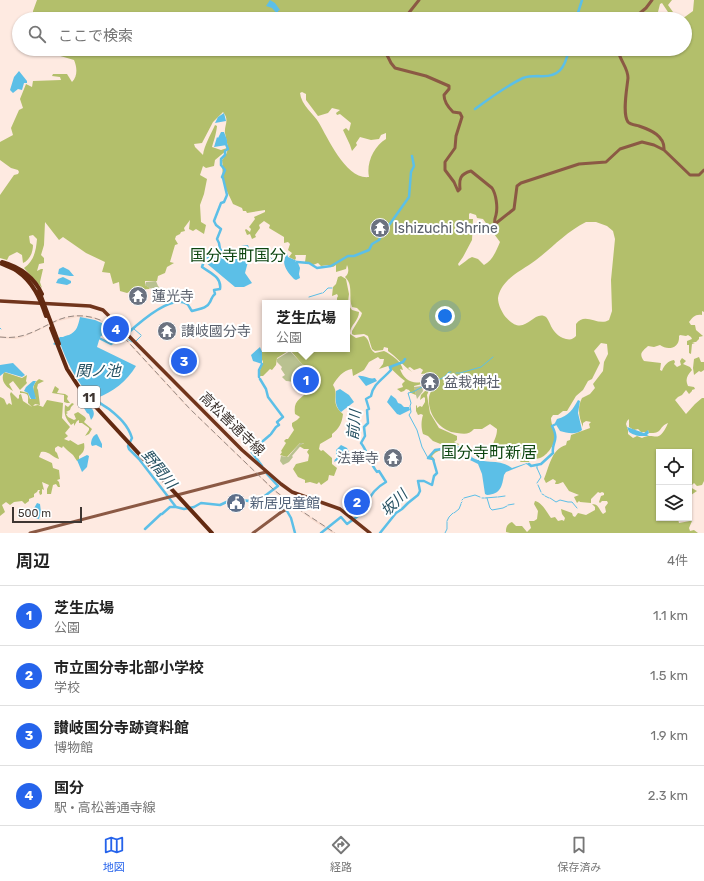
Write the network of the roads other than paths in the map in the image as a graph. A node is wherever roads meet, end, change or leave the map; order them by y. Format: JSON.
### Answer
{"nodes":[{"id":1,"x":419,"y":0,"type":"edge"},
{"id":2,"x":652,"y":0,"type":"edge"},
{"id":3,"x":410,"y":12,"type":"edge"},
{"id":4,"x":641,"y":12,"type":"edge"},
{"id":5,"x":388,"y":56,"type":"edge"},
{"id":6,"x":621,"y":56,"type":"edge"},
{"id":7,"x":664,"y":150,"type":"junction"},
{"id":8,"x":704,"y":170,"type":"edge"},
{"id":9,"x":1,"y":262,"type":"edge"},
{"id":10,"x":0,"y":301,"type":"edge"},
{"id":11,"x":44,"y":303,"type":"junction"},
{"id":12,"x":58,"y":345,"type":"junction"},
{"id":13,"x":266,"y":472,"type":"junction"},
{"id":14,"x":177,"y":494,"type":"junction"},
{"id":15,"x":307,"y":497,"type":"junction"},
{"id":16,"x":30,"y":533,"type":"edge"},
{"id":17,"x":214,"y":533,"type":"edge"},
{"id":18,"x":253,"y":533,"type":"edge"},
{"id":19,"x":370,"y":533,"type":"edge"}],
"edges":[{"from":1,"to":3,"type":"main road"},
{"from":2,"to":4,"type":"main road"},
{"from":5,"to":7,"type":"main road"},
{"from":6,"to":7,"type":"main road"},
{"from":7,"to":8,"type":"main road"},
{"from":9,"to":11,"type":"highway","number":"11","bridge":true},
{"from":9,"to":11,"type":"highway"},
{"from":10,"to":11,"type":"main road","name":"高松善通寺線"},
{"from":11,"to":12,"type":"highway","number":"11","bridge":true},
{"from":11,"to":12,"type":"highway","number":"11","bridge":true},
{"from":11,"to":13,"type":"main road","name":"高松善通寺線"},
{"from":12,"to":14,"type":"highway","number":"11"},
{"from":13,"to":14,"type":"main road"},
{"from":13,"to":15,"type":"main road","name":"高松善通寺線"},
{"from":14,"to":16,"type":"main road"},
{"from":14,"to":17,"type":"highway","number":"11"},
{"from":15,"to":18,"type":"main road","bridge":true},
{"from":15,"to":19,"type":"main road","name":"高松善通寺線"}]}
